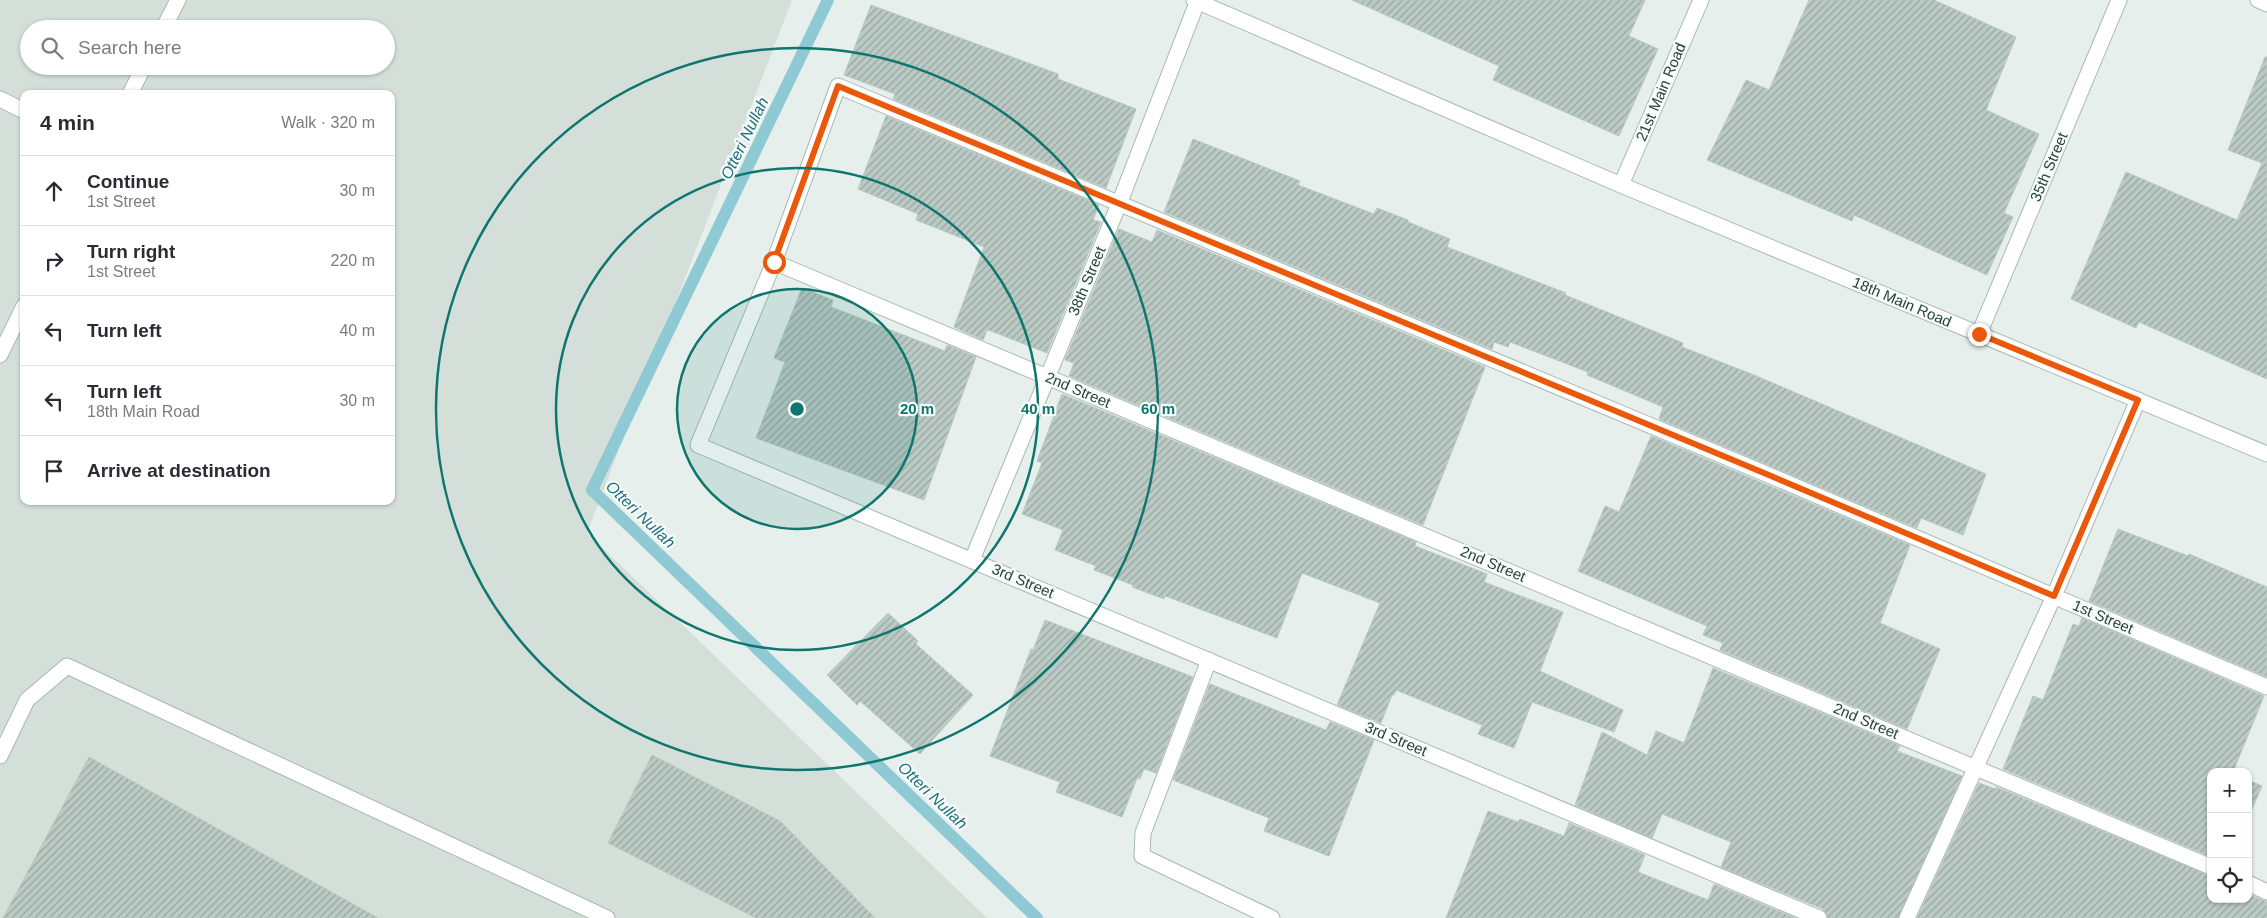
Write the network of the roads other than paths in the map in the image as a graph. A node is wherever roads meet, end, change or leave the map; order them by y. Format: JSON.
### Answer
{"nodes":[{"id":1,"x":178,"y":0,"type":"edge"},
{"id":2,"x":1197,"y":0,"type":"edge"},
{"id":3,"x":1701,"y":0,"type":"edge"},
{"id":4,"x":2119,"y":0,"type":"edge"},
{"id":5,"x":2258,"y":0,"type":"edge"},
{"id":6,"x":2267,"y":4,"type":"edge"},
{"id":7,"x":168,"y":20,"type":"edge"},
{"id":8,"x":140,"y":75,"type":"edge"},
{"id":9,"x":132,"y":90,"type":"edge"},
{"id":10,"x":0,"y":99,"type":"edge"},
{"id":11,"x":20,"y":109,"type":"edge"},
{"id":12,"x":1621,"y":185,"type":"junction"},
{"id":13,"x":1119,"y":204,"type":"junction"},
{"id":14,"x":774,"y":262,"type":"junction"},
{"id":15,"x":20,"y":314,"type":"edge"},
{"id":16,"x":1979,"y":334,"type":"junction"},
{"id":17,"x":0,"y":355,"type":"edge"},
{"id":18,"x":1046,"y":377,"type":"junction"},
{"id":19,"x":2138,"y":400,"type":"junction"},
{"id":20,"x":2267,"y":454,"type":"edge"},
{"id":21,"x":972,"y":560,"type":"junction"},
{"id":22,"x":2054,"y":596,"type":"junction"},
{"id":23,"x":1209,"y":660,"type":"junction"},
{"id":24,"x":2267,"y":687,"type":"edge"},
{"id":25,"x":0,"y":756,"type":"edge"},
{"id":26,"x":1975,"y":767,"type":"junction"},
{"id":27,"x":2207,"y":866,"type":"edge"},
{"id":28,"x":2252,"y":886,"type":"edge"},
{"id":29,"x":2267,"y":892,"type":"edge"},
{"id":30,"x":607,"y":918,"type":"edge"},
{"id":31,"x":1272,"y":918,"type":"edge"},
{"id":32,"x":1820,"y":918,"type":"edge"},
{"id":33,"x":1907,"y":918,"type":"edge"}],
"edges":[{"from":1,"to":7,"type":"street"},
{"from":2,"to":12,"type":"street","name":"18th Main Road"},
{"from":2,"to":13,"type":"street","name":"38th Street"},
{"from":3,"to":12,"type":"street","name":"21st Main Road"},
{"from":4,"to":16,"type":"street","name":"35th Street"},
{"from":5,"to":6,"type":"street"},
{"from":8,"to":9,"type":"street"},
{"from":10,"to":11,"type":"street"},
{"from":12,"to":16,"type":"street","name":"18th Main Road"},
{"from":13,"to":14,"type":"street","name":"1st Street"},
{"from":13,"to":18,"type":"street","name":"38th Street"},
{"from":13,"to":22,"type":"street","name":"1st Street"},
{"from":14,"to":18,"type":"street","name":"2nd Street"},
{"from":14,"to":21,"type":"street","name":"3rd Street"},
{"from":15,"to":17,"type":"street"},
{"from":16,"to":19,"type":"street","name":"18th Main Road"},
{"from":18,"to":21,"type":"street","name":"38th Street"},
{"from":18,"to":26,"type":"street","name":"2nd Street"},
{"from":19,"to":20,"type":"street","name":"18th Main Road"},
{"from":19,"to":22,"type":"street"},
{"from":21,"to":23,"type":"street","name":"3rd Street"},
{"from":22,"to":24,"type":"street","name":"1st Street"},
{"from":22,"to":26,"type":"street"},
{"from":23,"to":31,"type":"street"},
{"from":23,"to":32,"type":"street","name":"3rd Street"},
{"from":25,"to":30,"type":"street"},
{"from":26,"to":27,"type":"street","name":"2nd Street"},
{"from":26,"to":33,"type":"street"},
{"from":28,"to":29,"type":"street"}]}
